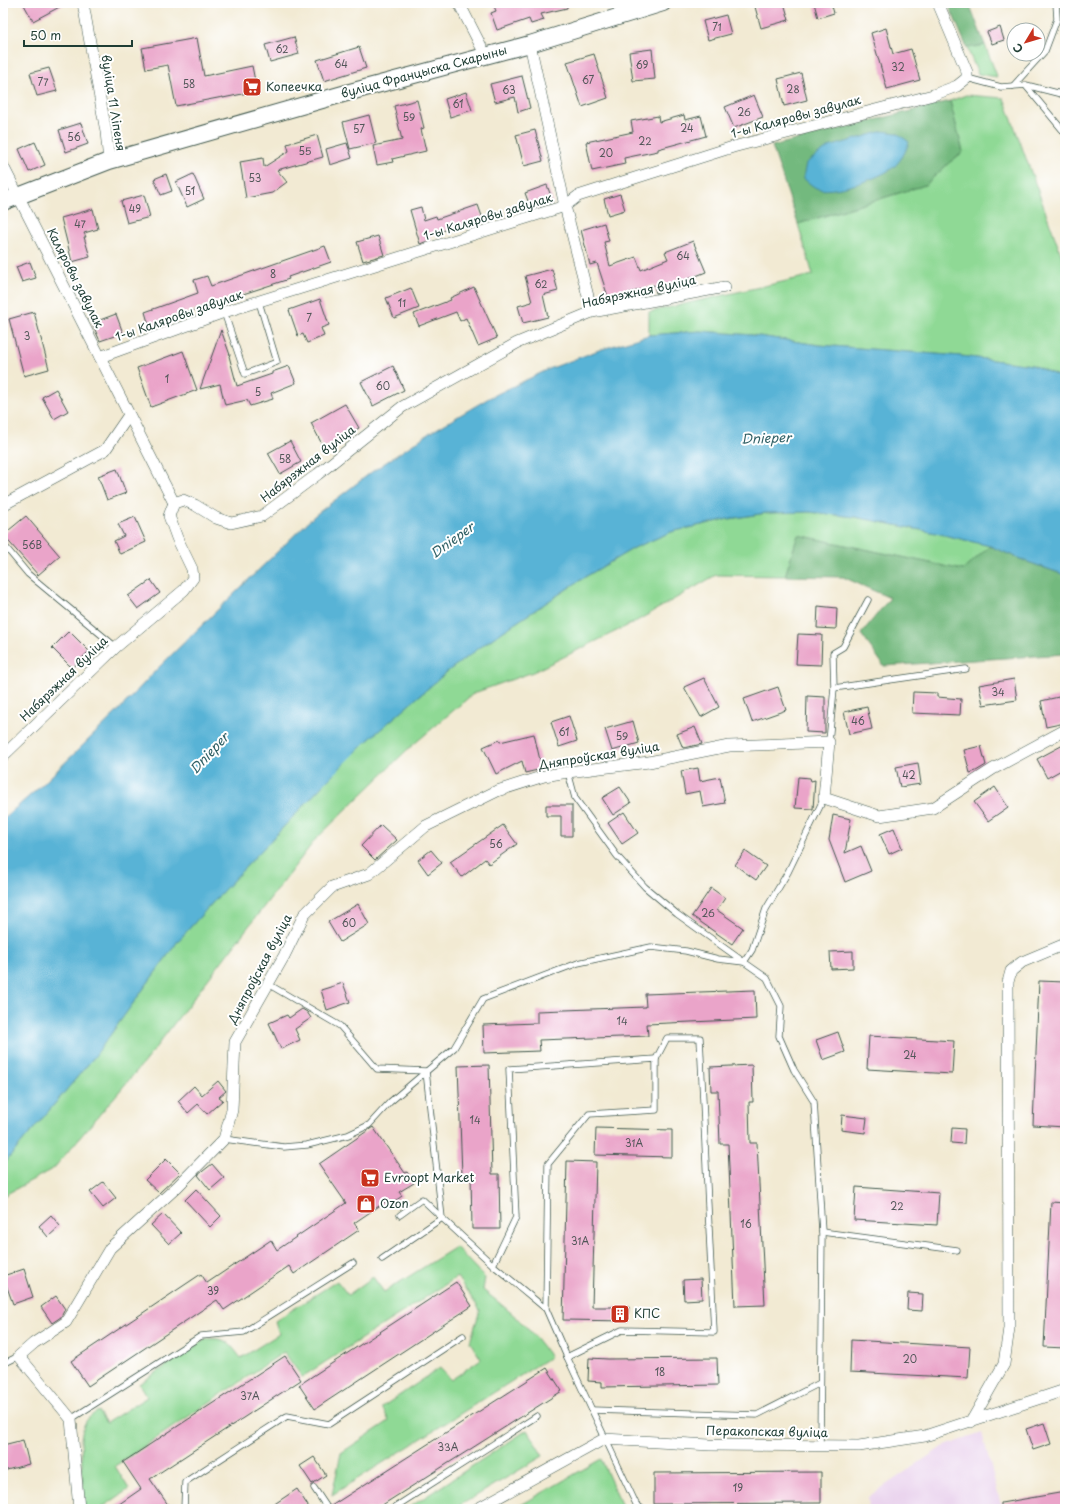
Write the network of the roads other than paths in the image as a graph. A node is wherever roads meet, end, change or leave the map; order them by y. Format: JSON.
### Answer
{"nodes":[{"id":1,"x":83,"y":3,"type":"edge"},
{"id":2,"x":459,"y":3,"type":"edge"},
{"id":3,"x":663,"y":3,"type":"edge"},
{"id":4,"x":938,"y":3,"type":"edge"},
{"id":5,"x":1056,"y":3,"type":"edge"},
{"id":6,"x":530,"y":44,"type":"junction"},
{"id":7,"x":486,"y":56,"type":"junction"},
{"id":8,"x":967,"y":78,"type":"junction"},
{"id":9,"x":1026,"y":85,"type":"junction"},
{"id":10,"x":1013,"y":86,"type":"junction"},
{"id":11,"x":1065,"y":95,"type":"edge"},
{"id":12,"x":1065,"y":133,"type":"edge"},
{"id":13,"x":109,"y":161,"type":"junction"},
{"id":14,"x":3,"y":166,"type":"edge"},
{"id":15,"x":19,"y":195,"type":"junction"},
{"id":16,"x":3,"y":202,"type":"edge"},
{"id":17,"x":565,"y":206,"type":"junction"},
{"id":18,"x":725,"y":287,"type":"dead end"},
{"id":19,"x":259,"y":302,"type":"junction"},
{"id":20,"x":224,"y":312,"type":"junction"},
{"id":21,"x":592,"y":312,"type":"junction"},
{"id":22,"x":100,"y":358,"type":"junction"},
{"id":23,"x":130,"y":416,"type":"junction"},
{"id":24,"x":174,"y":504,"type":"junction"},
{"id":25,"x":3,"y":505,"type":"edge"},
{"id":26,"x":3,"y":544,"type":"edge"},
{"id":27,"x":868,"y":600,"type":"dead end"},
{"id":28,"x":116,"y":647,"type":"junction"},
{"id":29,"x":966,"y":669,"type":"dead end"},
{"id":30,"x":834,"y":688,"type":"junction"},
{"id":31,"x":1065,"y":730,"type":"edge"},
{"id":32,"x":828,"y":742,"type":"junction"},
{"id":33,"x":3,"y":756,"type":"edge"},
{"id":34,"x":568,"y":772,"type":"junction"},
{"id":35,"x":824,"y":798,"type":"junction"},
{"id":36,"x":1065,"y":944,"type":"edge"},
{"id":37,"x":744,"y":962,"type":"junction"},
{"id":38,"x":268,"y":984,"type":"junction"},
{"id":39,"x":656,"y":1059,"type":"junction"},
{"id":40,"x":426,"y":1071,"type":"junction"},
{"id":41,"x":224,"y":1139,"type":"junction"},
{"id":42,"x":400,"y":1215,"type":"dead end"},
{"id":43,"x":442,"y":1218,"type":"junction"},
{"id":44,"x":822,"y":1232,"type":"junction"},
{"id":45,"x":957,"y":1250,"type":"dead end"},
{"id":46,"x":382,"y":1259,"type":"dead end"},
{"id":47,"x":353,"y":1263,"type":"dead end"},
{"id":48,"x":493,"y":1265,"type":"junction"},
{"id":49,"x":546,"y":1309,"type":"junction"},
{"id":50,"x":463,"y":1336,"type":"dead end"},
{"id":51,"x":19,"y":1356,"type":"junction"},
{"id":52,"x":566,"y":1357,"type":"junction"},
{"id":53,"x":3,"y":1364,"type":"edge"},
{"id":54,"x":820,"y":1383,"type":"junction"},
{"id":55,"x":1065,"y":1390,"type":"edge"},
{"id":56,"x":592,"y":1410,"type":"junction"},
{"id":57,"x":537,"y":1416,"type":"dead end"},
{"id":58,"x":71,"y":1419,"type":"junction"},
{"id":59,"x":971,"y":1422,"type":"junction"},
{"id":60,"x":604,"y":1439,"type":"junction"},
{"id":61,"x":820,"y":1447,"type":"junction"},
{"id":62,"x":314,"y":1488,"type":"dead end"},
{"id":63,"x":79,"y":1509,"type":"edge"},
{"id":64,"x":184,"y":1509,"type":"edge"},
{"id":65,"x":328,"y":1509,"type":"edge"},
{"id":66,"x":392,"y":1509,"type":"edge"},
{"id":67,"x":477,"y":1509,"type":"edge"},
{"id":68,"x":642,"y":1509,"type":"edge"}],
"edges":[{"from":1,"to":13,"type":"street","name":"вуліца 11 Ліпеня"},
{"from":2,"to":7,"type":"street"},
{"from":3,"to":6,"type":"main road","name":"вуліца Францыска Скарыны"},
{"from":4,"to":8,"type":"street"},
{"from":5,"to":10,"type":"lane"},
{"from":6,"to":7,"type":"main road","name":"вуліца Францыска Скарыны"},
{"from":6,"to":17,"type":"street"},
{"from":7,"to":13,"type":"main road","name":"вуліца Францыска Скарыны"},
{"from":8,"to":10,"type":"lane"},
{"from":8,"to":17,"type":"street","name":"1-ы Каляровы завулак"},
{"from":9,"to":10,"type":"lane"},
{"from":9,"to":11,"type":"lane"},
{"from":9,"to":12,"type":"lane"},
{"from":13,"to":15,"type":"main road","name":"вуліца Францыска Скарыны"},
{"from":14,"to":15,"type":"street","name":"Каляровы завулак"},
{"from":15,"to":16,"type":"main road","name":"вуліца Францыска Скарыны"},
{"from":15,"to":22,"type":"street","name":"Каляровы завулак"},
{"from":17,"to":19,"type":"street","name":"1-ы Каляровы завулак"},
{"from":17,"to":21,"type":"street"},
{"from":18,"to":21,"type":"street","name":"Набярэжная вуліца"},
{"from":19,"to":20,"type":"street","name":"1-ы Каляровы завулак"},
{"from":19,"to":20,"type":"lane"},
{"from":20,"to":22,"type":"street","name":"1-ы Каляровы завулак"},
{"from":21,"to":24,"type":"street","name":"Набярэжная вуліца"},
{"from":22,"to":23,"type":"street","name":"Каляровы завулак"},
{"from":23,"to":24,"type":"street","name":"Каляровы завулак"},
{"from":23,"to":25,"type":"street"},
{"from":24,"to":28,"type":"street","name":"Набярэжная вуліца"},
{"from":26,"to":28,"type":"lane"},
{"from":27,"to":30,"type":"lane"},
{"from":28,"to":33,"type":"street","name":"Набярэжная вуліца"},
{"from":29,"to":30,"type":"lane"},
{"from":30,"to":32,"type":"lane"},
{"from":31,"to":35,"type":"street"},
{"from":32,"to":34,"type":"street","name":"Дняпроўская вуліца"},
{"from":32,"to":35,"type":"street"},
{"from":34,"to":37,"type":"lane"},
{"from":34,"to":38,"type":"street","name":"Дняпроўская вуліца"},
{"from":35,"to":37,"type":"lane"},
{"from":36,"to":59,"type":"street"},
{"from":37,"to":40,"type":"lane"},
{"from":37,"to":44,"type":"lane"},
{"from":38,"to":40,"type":"lane"},
{"from":38,"to":41,"type":"street","name":"Дняпроўская вуліца"},
{"from":39,"to":48,"type":"lane"},
{"from":39,"to":49,"type":"lane"},
{"from":39,"to":52,"type":"lane"},
{"from":40,"to":41,"type":"lane"},
{"from":40,"to":43,"type":"lane"},
{"from":41,"to":51,"type":"street","name":"Дняпроўская вуліца"},
{"from":42,"to":43,"type":"lane"},
{"from":43,"to":46,"type":"lane"},
{"from":43,"to":48,"type":"lane"},
{"from":44,"to":45,"type":"lane"},
{"from":44,"to":54,"type":"lane"},
{"from":47,"to":58,"type":"lane"},
{"from":48,"to":49,"type":"lane"},
{"from":49,"to":52,"type":"lane"},
{"from":50,"to":64,"type":"lane"},
{"from":51,"to":53,"type":"lane"},
{"from":51,"to":58,"type":"street"},
{"from":52,"to":56,"type":"lane"},
{"from":54,"to":56,"type":"lane"},
{"from":54,"to":61,"type":"lane"},
{"from":55,"to":59,"type":"street","name":"Перакопская вуліца"},
{"from":56,"to":60,"type":"lane"},
{"from":57,"to":66,"type":"lane"},
{"from":58,"to":63,"type":"street"},
{"from":59,"to":61,"type":"street","name":"Перакопская вуліца"},
{"from":60,"to":61,"type":"street","name":"Перакопская вуліца"},
{"from":60,"to":67,"type":"street"},
{"from":60,"to":68,"type":"lane"},
{"from":62,"to":65,"type":"lane"}]}
